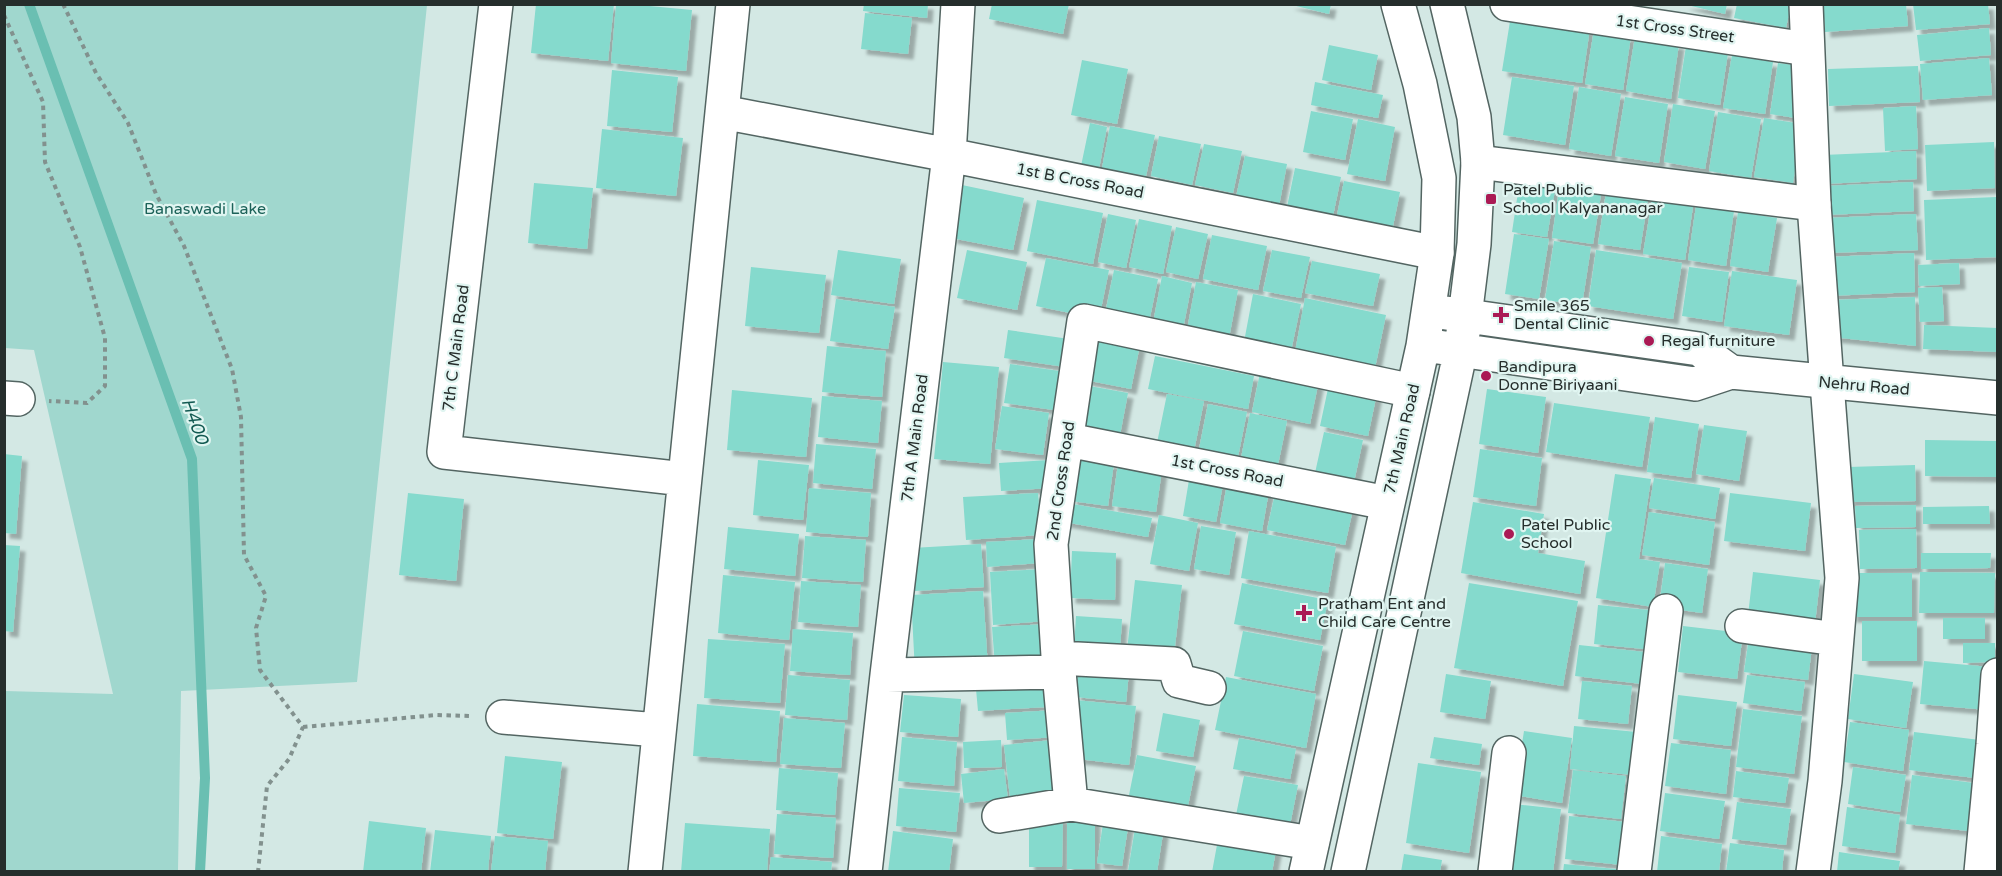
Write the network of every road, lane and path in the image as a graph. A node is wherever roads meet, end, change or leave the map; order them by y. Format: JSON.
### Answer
{"nodes":[{"id":1,"x":63,"y":4,"type":"edge"},
{"id":2,"x":496,"y":4,"type":"edge"},
{"id":3,"x":734,"y":4,"type":"edge"},
{"id":4,"x":958,"y":4,"type":"edge"},
{"id":5,"x":1398,"y":4,"type":"edge"},
{"id":6,"x":1447,"y":4,"type":"edge"},
{"id":7,"x":1507,"y":4,"type":"edge"},
{"id":8,"x":1806,"y":4,"type":"edge"},
{"id":9,"x":4,"y":15,"type":"edge"},
{"id":10,"x":1807,"y":49,"type":"junction"},
{"id":11,"x":722,"y":112,"type":"junction"},
{"id":12,"x":949,"y":155,"type":"junction"},
{"id":13,"x":1478,"y":162,"type":"junction"},
{"id":14,"x":1814,"y":204,"type":"junction"},
{"id":15,"x":1437,"y":253,"type":"junction"},
{"id":16,"x":1428,"y":310,"type":"junction"},
{"id":17,"x":1466,"y":316,"type":"junction"},
{"id":18,"x":1423,"y":345,"type":"junction"},
{"id":19,"x":1461,"y":349,"type":"junction"},
{"id":20,"x":1731,"y":372,"type":"junction"},
{"id":21,"x":1827,"y":382,"type":"junction"},
{"id":22,"x":1413,"y":391,"type":"junction"},
{"id":23,"x":1998,"y":398,"type":"edge"},
{"id":24,"x":11,"y":399,"type":"edge"},
{"id":25,"x":1068,"y":440,"type":"junction"},
{"id":26,"x":684,"y":479,"type":"junction"},
{"id":27,"x":1387,"y":503,"type":"junction"},
{"id":28,"x":1666,"y":611,"type":"dead end"},
{"id":29,"x":1742,"y":626,"type":"dead end"},
{"id":30,"x":1836,"y":639,"type":"junction"},
{"id":31,"x":1059,"y":665,"type":"junction"},
{"id":32,"x":886,"y":675,"type":"junction"},
{"id":33,"x":1998,"y":675,"type":"edge"},
{"id":34,"x":1209,"y":688,"type":"dead end"},
{"id":35,"x":503,"y":717,"type":"joint"},
{"id":36,"x":303,"y":728,"type":"junction"},
{"id":37,"x":658,"y":730,"type":"junction"},
{"id":38,"x":1509,"y":753,"type":"dead end"},
{"id":39,"x":1071,"y":804,"type":"junction"},
{"id":40,"x":999,"y":816,"type":"dead end"},
{"id":41,"x":1309,"y":857,"type":"edge"},
{"id":42,"x":258,"y":872,"type":"edge"},
{"id":43,"x":645,"y":872,"type":"edge"},
{"id":44,"x":865,"y":872,"type":"edge"},
{"id":45,"x":1348,"y":872,"type":"edge"},
{"id":46,"x":1495,"y":872,"type":"edge"},
{"id":47,"x":1634,"y":872,"type":"edge"},
{"id":48,"x":1813,"y":872,"type":"edge"},
{"id":49,"x":1981,"y":872,"type":"edge"}],
"edges":[{"from":1,"to":36,"type":"path"},
{"from":2,"to":26,"type":"street","name":"7th C Main Road"},
{"from":3,"to":11,"type":"street"},
{"from":4,"to":12,"type":"street","name":"7th A Main Road"},
{"from":5,"to":15,"type":"street","name":"7th Main Road"},
{"from":6,"to":13,"type":"street"},
{"from":7,"to":10,"type":"street","name":"1st Cross Street"},
{"from":8,"to":10,"type":"street"},
{"from":9,"to":24,"type":"path"},
{"from":10,"to":14,"type":"street"},
{"from":11,"to":12,"type":"street","name":"1st B Cross Road"},
{"from":11,"to":26,"type":"street"},
{"from":12,"to":15,"type":"street","name":"1st B Cross Road"},
{"from":12,"to":32,"type":"street","name":"7th A Main Road"},
{"from":13,"to":14,"type":"street"},
{"from":13,"to":17,"type":"street"},
{"from":14,"to":21,"type":"street"},
{"from":15,"to":16,"type":"street","name":"7th Main Road"},
{"from":16,"to":17,"type":"street","name":"Nehru Road"},
{"from":16,"to":18,"type":"street","name":"7th Main Road"},
{"from":17,"to":19,"type":"street"},
{"from":17,"to":20,"type":"street","name":"Nehru Road"},
{"from":18,"to":19,"type":"street","name":"Nehru Road"},
{"from":18,"to":22,"type":"street","name":"7th Main Road"},
{"from":19,"to":20,"type":"street","name":"Nehru Road"},
{"from":19,"to":45,"type":"street"},
{"from":20,"to":21,"type":"street","name":"Nehru Road"},
{"from":21,"to":23,"type":"street","name":"Nehru Road"},
{"from":21,"to":30,"type":"street"},
{"from":22,"to":25,"type":"street","name":"2nd Cross Road"},
{"from":22,"to":27,"type":"street","name":"7th Main Road"},
{"from":25,"to":27,"type":"street","name":"1st Cross Road"},
{"from":25,"to":31,"type":"street","name":"2nd Cross Road"},
{"from":26,"to":37,"type":"street"},
{"from":27,"to":41,"type":"street","name":"7th Main Road"},
{"from":28,"to":47,"type":"street"},
{"from":29,"to":30,"type":"street"},
{"from":30,"to":48,"type":"street"},
{"from":31,"to":32,"type":"street"},
{"from":31,"to":34,"type":"street"},
{"from":31,"to":39,"type":"street","name":"2nd Cross Road"},
{"from":32,"to":44,"type":"street","name":"7th A Main Road"},
{"from":33,"to":49,"type":"street"},
{"from":35,"to":36,"type":"path"},
{"from":35,"to":37,"type":"street"},
{"from":36,"to":42,"type":"path"},
{"from":37,"to":43,"type":"street"},
{"from":38,"to":46,"type":"street"},
{"from":39,"to":40,"type":"street"},
{"from":39,"to":41,"type":"street"}]}
